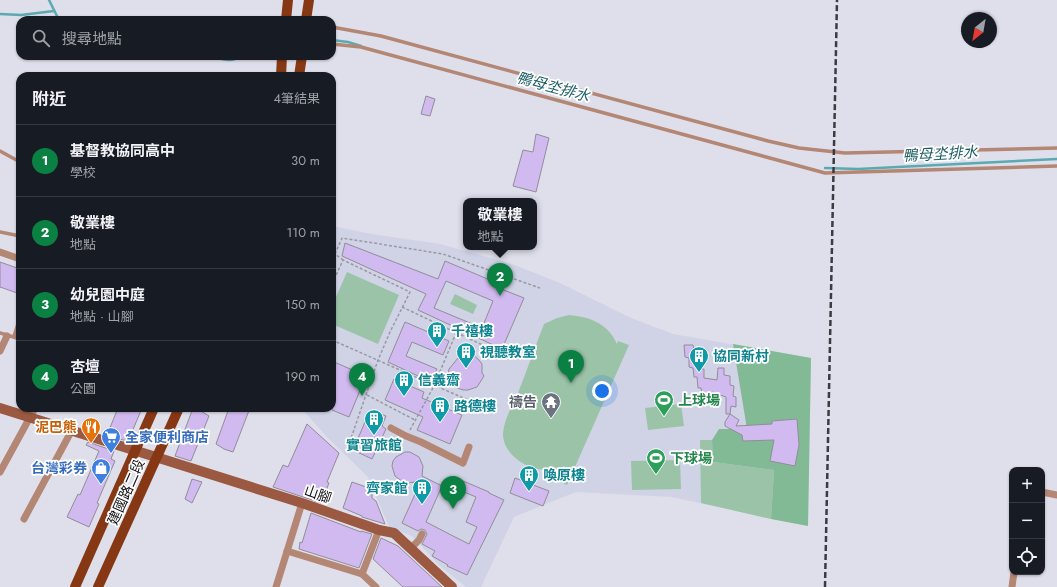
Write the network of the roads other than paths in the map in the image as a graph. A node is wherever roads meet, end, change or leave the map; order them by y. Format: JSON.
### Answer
{"nodes":[{"id":1,"x":288,"y":0,"type":"edge"},
{"id":2,"x":308,"y":0,"type":"edge"},
{"id":3,"x":286,"y":16,"type":"edge"},
{"id":4,"x":306,"y":16,"type":"edge"},
{"id":5,"x":336,"y":28,"type":"edge"},
{"id":6,"x":336,"y":44,"type":"edge"},
{"id":7,"x":282,"y":60,"type":"edge"},
{"id":8,"x":301,"y":60,"type":"edge"},
{"id":9,"x":280,"y":72,"type":"edge"},
{"id":10,"x":300,"y":72,"type":"edge"},
{"id":11,"x":1057,"y":148,"type":"edge"},
{"id":12,"x":0,"y":151,"type":"edge"},
{"id":13,"x":16,"y":160,"type":"edge"},
{"id":14,"x":1057,"y":166,"type":"edge"},
{"id":15,"x":0,"y":232,"type":"edge"},
{"id":16,"x":16,"y":235,"type":"edge"},
{"id":17,"x":0,"y":252,"type":"edge"},
{"id":18,"x":16,"y":258,"type":"edge"},
{"id":19,"x":16,"y":323,"type":"edge"},
{"id":20,"x":7,"y":335,"type":"edge"},
{"id":21,"x":0,"y":351,"type":"edge"},
{"id":22,"x":0,"y":408,"type":"edge"},
{"id":23,"x":16,"y":410,"type":"edge"},
{"id":24,"x":152,"y":412,"type":"edge"},
{"id":25,"x":177,"y":412,"type":"edge"},
{"id":26,"x":32,"y":413,"type":"edge"},
{"id":27,"x":391,"y":428,"type":"dead end"},
{"id":28,"x":72,"y":430,"type":"junction"},
{"id":29,"x":469,"y":447,"type":"dead end"},
{"id":30,"x":135,"y":450,"type":"junction"},
{"id":31,"x":157,"y":458,"type":"junction"},
{"id":32,"x":0,"y":472,"type":"edge"},
{"id":33,"x":1045,"y":493,"type":"edge"},
{"id":34,"x":1057,"y":495,"type":"edge"},
{"id":35,"x":302,"y":503,"type":"junction"},
{"id":36,"x":24,"y":519,"type":"dead end"},
{"id":37,"x":379,"y":530,"type":"junction"},
{"id":38,"x":422,"y":534,"type":"dead end"},
{"id":39,"x":410,"y":548,"type":"junction"},
{"id":40,"x":287,"y":551,"type":"junction"},
{"id":41,"x":362,"y":574,"type":"junction"},
{"id":42,"x":1014,"y":575,"type":"edge"},
{"id":43,"x":75,"y":587,"type":"edge"},
{"id":44,"x":98,"y":587,"type":"edge"},
{"id":45,"x":276,"y":587,"type":"edge"},
{"id":46,"x":376,"y":587,"type":"edge"},
{"id":47,"x":452,"y":587,"type":"edge"},
{"id":48,"x":1012,"y":587,"type":"edge"}],
"edges":[{"from":1,"to":3,"type":"main road"},
{"from":2,"to":4,"type":"main road"},
{"from":5,"to":11,"type":"lane"},
{"from":6,"to":14,"type":"lane"},
{"from":7,"to":9,"type":"main road"},
{"from":8,"to":10,"type":"main road"},
{"from":12,"to":13,"type":"lane"},
{"from":15,"to":16,"type":"lane"},
{"from":17,"to":18,"type":"street"},
{"from":19,"to":20,"type":"lane"},
{"from":20,"to":21,"type":"street"},
{"from":22,"to":23,"type":"street","name":"山腳"},
{"from":24,"to":30,"type":"main road","name":"建國路二段"},
{"from":25,"to":31,"type":"main road","name":"建國路二段"},
{"from":26,"to":28,"type":"street","name":"山腳"},
{"from":26,"to":32,"type":"street"},
{"from":27,"to":29,"type":"street"},
{"from":28,"to":30,"type":"street","name":"山腳"},
{"from":28,"to":36,"type":"street"},
{"from":30,"to":31,"type":"street","name":"山腳"},
{"from":30,"to":43,"type":"main road","name":"建國路二段"},
{"from":31,"to":35,"type":"street","name":"山腳"},
{"from":31,"to":44,"type":"main road","name":"建國路二段"},
{"from":33,"to":34,"type":"street"},
{"from":35,"to":37,"type":"street","name":"山腳"},
{"from":35,"to":40,"type":"street"},
{"from":37,"to":39,"type":"street","name":"山腳"},
{"from":37,"to":41,"type":"street"},
{"from":38,"to":39,"type":"street"},
{"from":39,"to":47,"type":"street","name":"山腳"},
{"from":40,"to":41,"type":"street"},
{"from":40,"to":45,"type":"street"},
{"from":41,"to":46,"type":"street"},
{"from":42,"to":48,"type":"street"}]}
